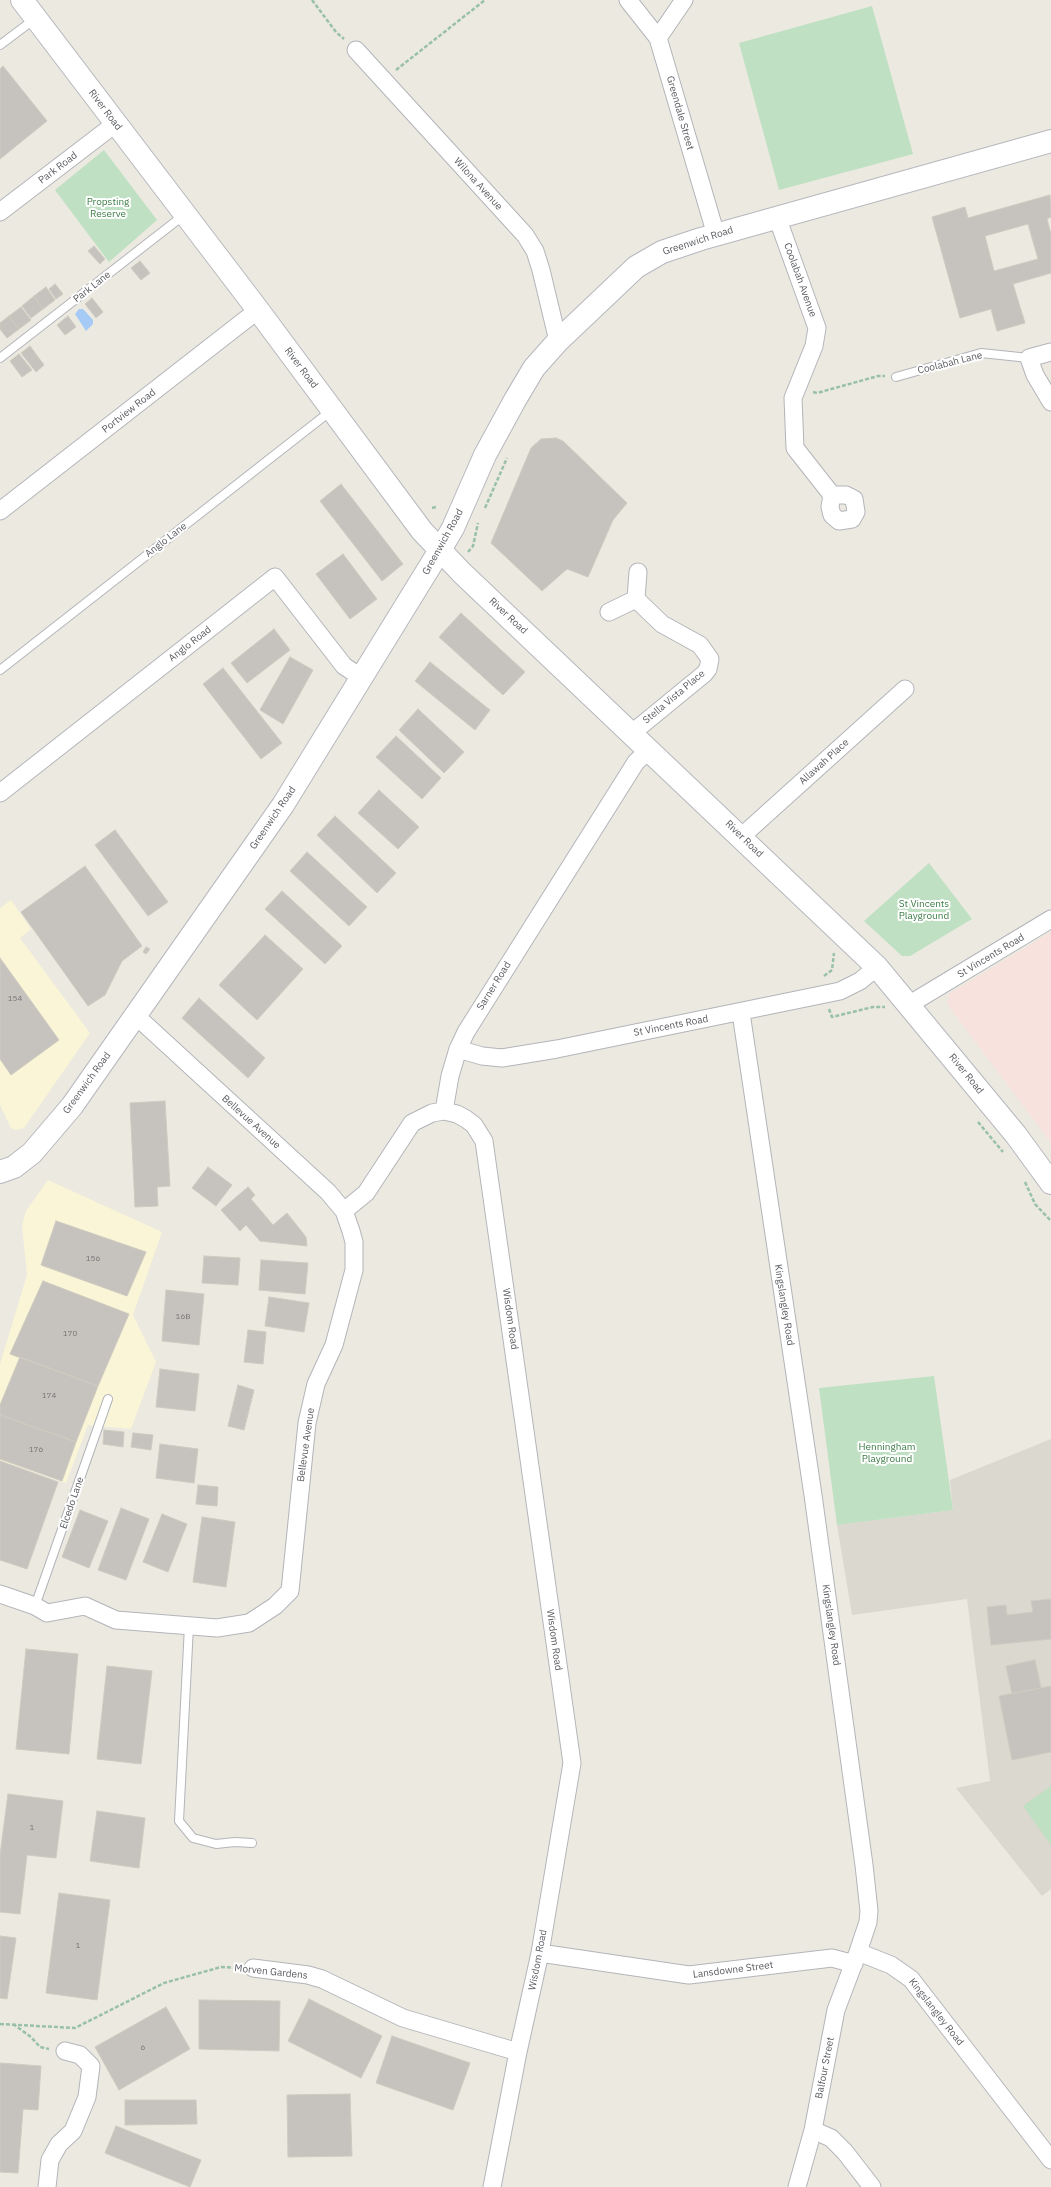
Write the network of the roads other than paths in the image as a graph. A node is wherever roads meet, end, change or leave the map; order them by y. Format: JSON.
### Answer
{"nodes":[{"id":1,"x":22,"y":0,"type":"edge"},
{"id":2,"x":628,"y":0,"type":"edge"},
{"id":3,"x":684,"y":0,"type":"edge"},
{"id":4,"x":36,"y":18,"type":"junction"},
{"id":5,"x":658,"y":38,"type":"junction"},
{"id":6,"x":0,"y":46,"type":"edge"},
{"id":7,"x":356,"y":50,"type":"road end"},
{"id":8,"x":115,"y":124,"type":"junction"},
{"id":9,"x":1051,"y":142,"type":"edge"},
{"id":10,"x":0,"y":212,"type":"edge"},
{"id":11,"x":184,"y":215,"type":"junction"},
{"id":12,"x":777,"y":217,"type":"junction"},
{"id":13,"x":716,"y":234,"type":"junction"},
{"id":14,"x":258,"y":310,"type":"junction"},
{"id":15,"x":558,"y":341,"type":"junction"},
{"id":16,"x":1051,"y":352,"type":"edge"},
{"id":17,"x":0,"y":358,"type":"edge"},
{"id":18,"x":1029,"y":358,"type":"junction"},
{"id":19,"x":896,"y":377,"type":"road end"},
{"id":20,"x":1051,"y":402,"type":"edge"},
{"id":21,"x":332,"y":410,"type":"junction"},
{"id":22,"x":832,"y":495,"type":"dead end"},
{"id":23,"x":0,"y":510,"type":"edge"},
{"id":24,"x":440,"y":550,"type":"junction"},
{"id":25,"x":638,"y":572,"type":"dead end"},
{"id":26,"x":636,"y":599,"type":"junction"},
{"id":27,"x":609,"y":612,"type":"dead end"},
{"id":28,"x":0,"y":670,"type":"edge"},
{"id":29,"x":362,"y":678,"type":"junction"},
{"id":30,"x":905,"y":689,"type":"dead end"},
{"id":31,"x":632,"y":733,"type":"junction"},
{"id":32,"x":649,"y":750,"type":"junction"},
{"id":33,"x":0,"y":793,"type":"edge"},
{"id":34,"x":742,"y":836,"type":"junction"},
{"id":35,"x":1051,"y":920,"type":"edge"},
{"id":36,"x":877,"y":967,"type":"junction"},
{"id":37,"x":910,"y":1004,"type":"junction"},
{"id":38,"x":741,"y":1012,"type":"junction"},
{"id":39,"x":135,"y":1015,"type":"junction"},
{"id":40,"x":458,"y":1049,"type":"junction"},
{"id":41,"x":444,"y":1111,"type":"junction"},
{"id":42,"x":0,"y":1172,"type":"edge"},
{"id":43,"x":1051,"y":1183,"type":"edge"},
{"id":44,"x":344,"y":1212,"type":"junction"},
{"id":45,"x":108,"y":1399,"type":"dead end"},
{"id":46,"x":0,"y":1594,"type":"edge"},
{"id":47,"x":35,"y":1606,"type":"junction"},
{"id":48,"x":189,"y":1626,"type":"junction"},
{"id":49,"x":252,"y":1843,"type":"dead end"},
{"id":50,"x":540,"y":1953,"type":"junction"},
{"id":51,"x":856,"y":1958,"type":"junction"},
{"id":52,"x":253,"y":1968,"type":"road end"},
{"id":53,"x":65,"y":2051,"type":"road end"},
{"id":54,"x":518,"y":2052,"type":"junction"},
{"id":55,"x":813,"y":2130,"type":"junction"},
{"id":56,"x":1051,"y":2160,"type":"edge"},
{"id":57,"x":47,"y":2187,"type":"edge"},
{"id":58,"x":492,"y":2187,"type":"edge"},
{"id":59,"x":797,"y":2187,"type":"edge"},
{"id":60,"x":872,"y":2187,"type":"edge"}],
"edges":[{"from":1,"to":4,"type":"main road","name":"River Road"},
{"from":2,"to":5,"type":"street","name":"Greendale Street"},
{"from":3,"to":5,"type":"street"},
{"from":4,"to":6,"type":"lane"},
{"from":4,"to":8,"type":"main road","name":"River Road"},
{"from":5,"to":13,"type":"street","name":"Greendale Street"},
{"from":7,"to":15,"type":"street","name":"Wilona Avenue"},
{"from":8,"to":10,"type":"street","name":"Park Road"},
{"from":8,"to":11,"type":"main road","name":"River Road"},
{"from":9,"to":12,"type":"main road","name":"Greenwich Road"},
{"from":11,"to":14,"type":"main road","name":"River Road"},
{"from":11,"to":17,"type":"lane","name":"Park Lane"},
{"from":12,"to":13,"type":"main road","name":"Greenwich Road"},
{"from":12,"to":22,"type":"street","name":"Coolabah Avenue"},
{"from":13,"to":15,"type":"main road","name":"Greenwich Road"},
{"from":14,"to":21,"type":"main road","name":"River Road"},
{"from":14,"to":23,"type":"street","name":"Portview Road"},
{"from":15,"to":24,"type":"main road","name":"Greenwich Road"},
{"from":16,"to":18,"type":"street"},
{"from":18,"to":19,"type":"lane","name":"Coolabah Lane"},
{"from":18,"to":20,"type":"street"},
{"from":21,"to":24,"type":"main road","name":"River Road"},
{"from":21,"to":28,"type":"lane","name":"Anglo Lane"},
{"from":24,"to":29,"type":"main road","name":"Greenwich Road"},
{"from":24,"to":31,"type":"main road","name":"River Road"},
{"from":25,"to":26,"type":"street"},
{"from":26,"to":27,"type":"street"},
{"from":26,"to":31,"type":"street","name":"Stella Vista Place"},
{"from":29,"to":33,"type":"street","name":"Anglo Road"},
{"from":29,"to":39,"type":"main road","name":"Greenwich Road"},
{"from":30,"to":34,"type":"street","name":"Allawah Place"},
{"from":31,"to":32,"type":"main road","name":"River Road"},
{"from":32,"to":34,"type":"main road","name":"River Road"},
{"from":32,"to":40,"type":"street","name":"Sarner Road"},
{"from":34,"to":36,"type":"main road","name":"River Road"},
{"from":35,"to":37,"type":"street","name":"St Vincents Road"},
{"from":36,"to":37,"type":"main road","name":"River Road"},
{"from":36,"to":38,"type":"street","name":"St Vincents Road"},
{"from":37,"to":43,"type":"main road","name":"River Road"},
{"from":38,"to":40,"type":"street","name":"St Vincents Road"},
{"from":38,"to":51,"type":"street","name":"Kingslangley Road"},
{"from":39,"to":42,"type":"main road","name":"Greenwich Road"},
{"from":39,"to":44,"type":"street","name":"Bellevue Avenue"},
{"from":40,"to":41,"type":"street","name":"Sarner Road"},
{"from":41,"to":44,"type":"street"},
{"from":41,"to":50,"type":"street","name":"Wisdom Road"},
{"from":44,"to":48,"type":"street","name":"Bellevue Avenue"},
{"from":45,"to":47,"type":"lane","name":"Elcedo Lane"},
{"from":46,"to":47,"type":"street","name":"Bellevue Avenue"},
{"from":47,"to":48,"type":"street","name":"Bellevue Avenue"},
{"from":48,"to":49,"type":"lane"},
{"from":50,"to":51,"type":"street","name":"Lansdowne Street"},
{"from":50,"to":54,"type":"street","name":"Wisdom Road"},
{"from":51,"to":55,"type":"street","name":"Balfour Street"},
{"from":51,"to":56,"type":"street","name":"Kingslangley Road"},
{"from":52,"to":54,"type":"street","name":"Morven Gardens"},
{"from":53,"to":57,"type":"street"},
{"from":54,"to":58,"type":"street","name":"Wisdom Road"},
{"from":55,"to":59,"type":"street","name":"Balfour Street"},
{"from":55,"to":60,"type":"street"}]}
